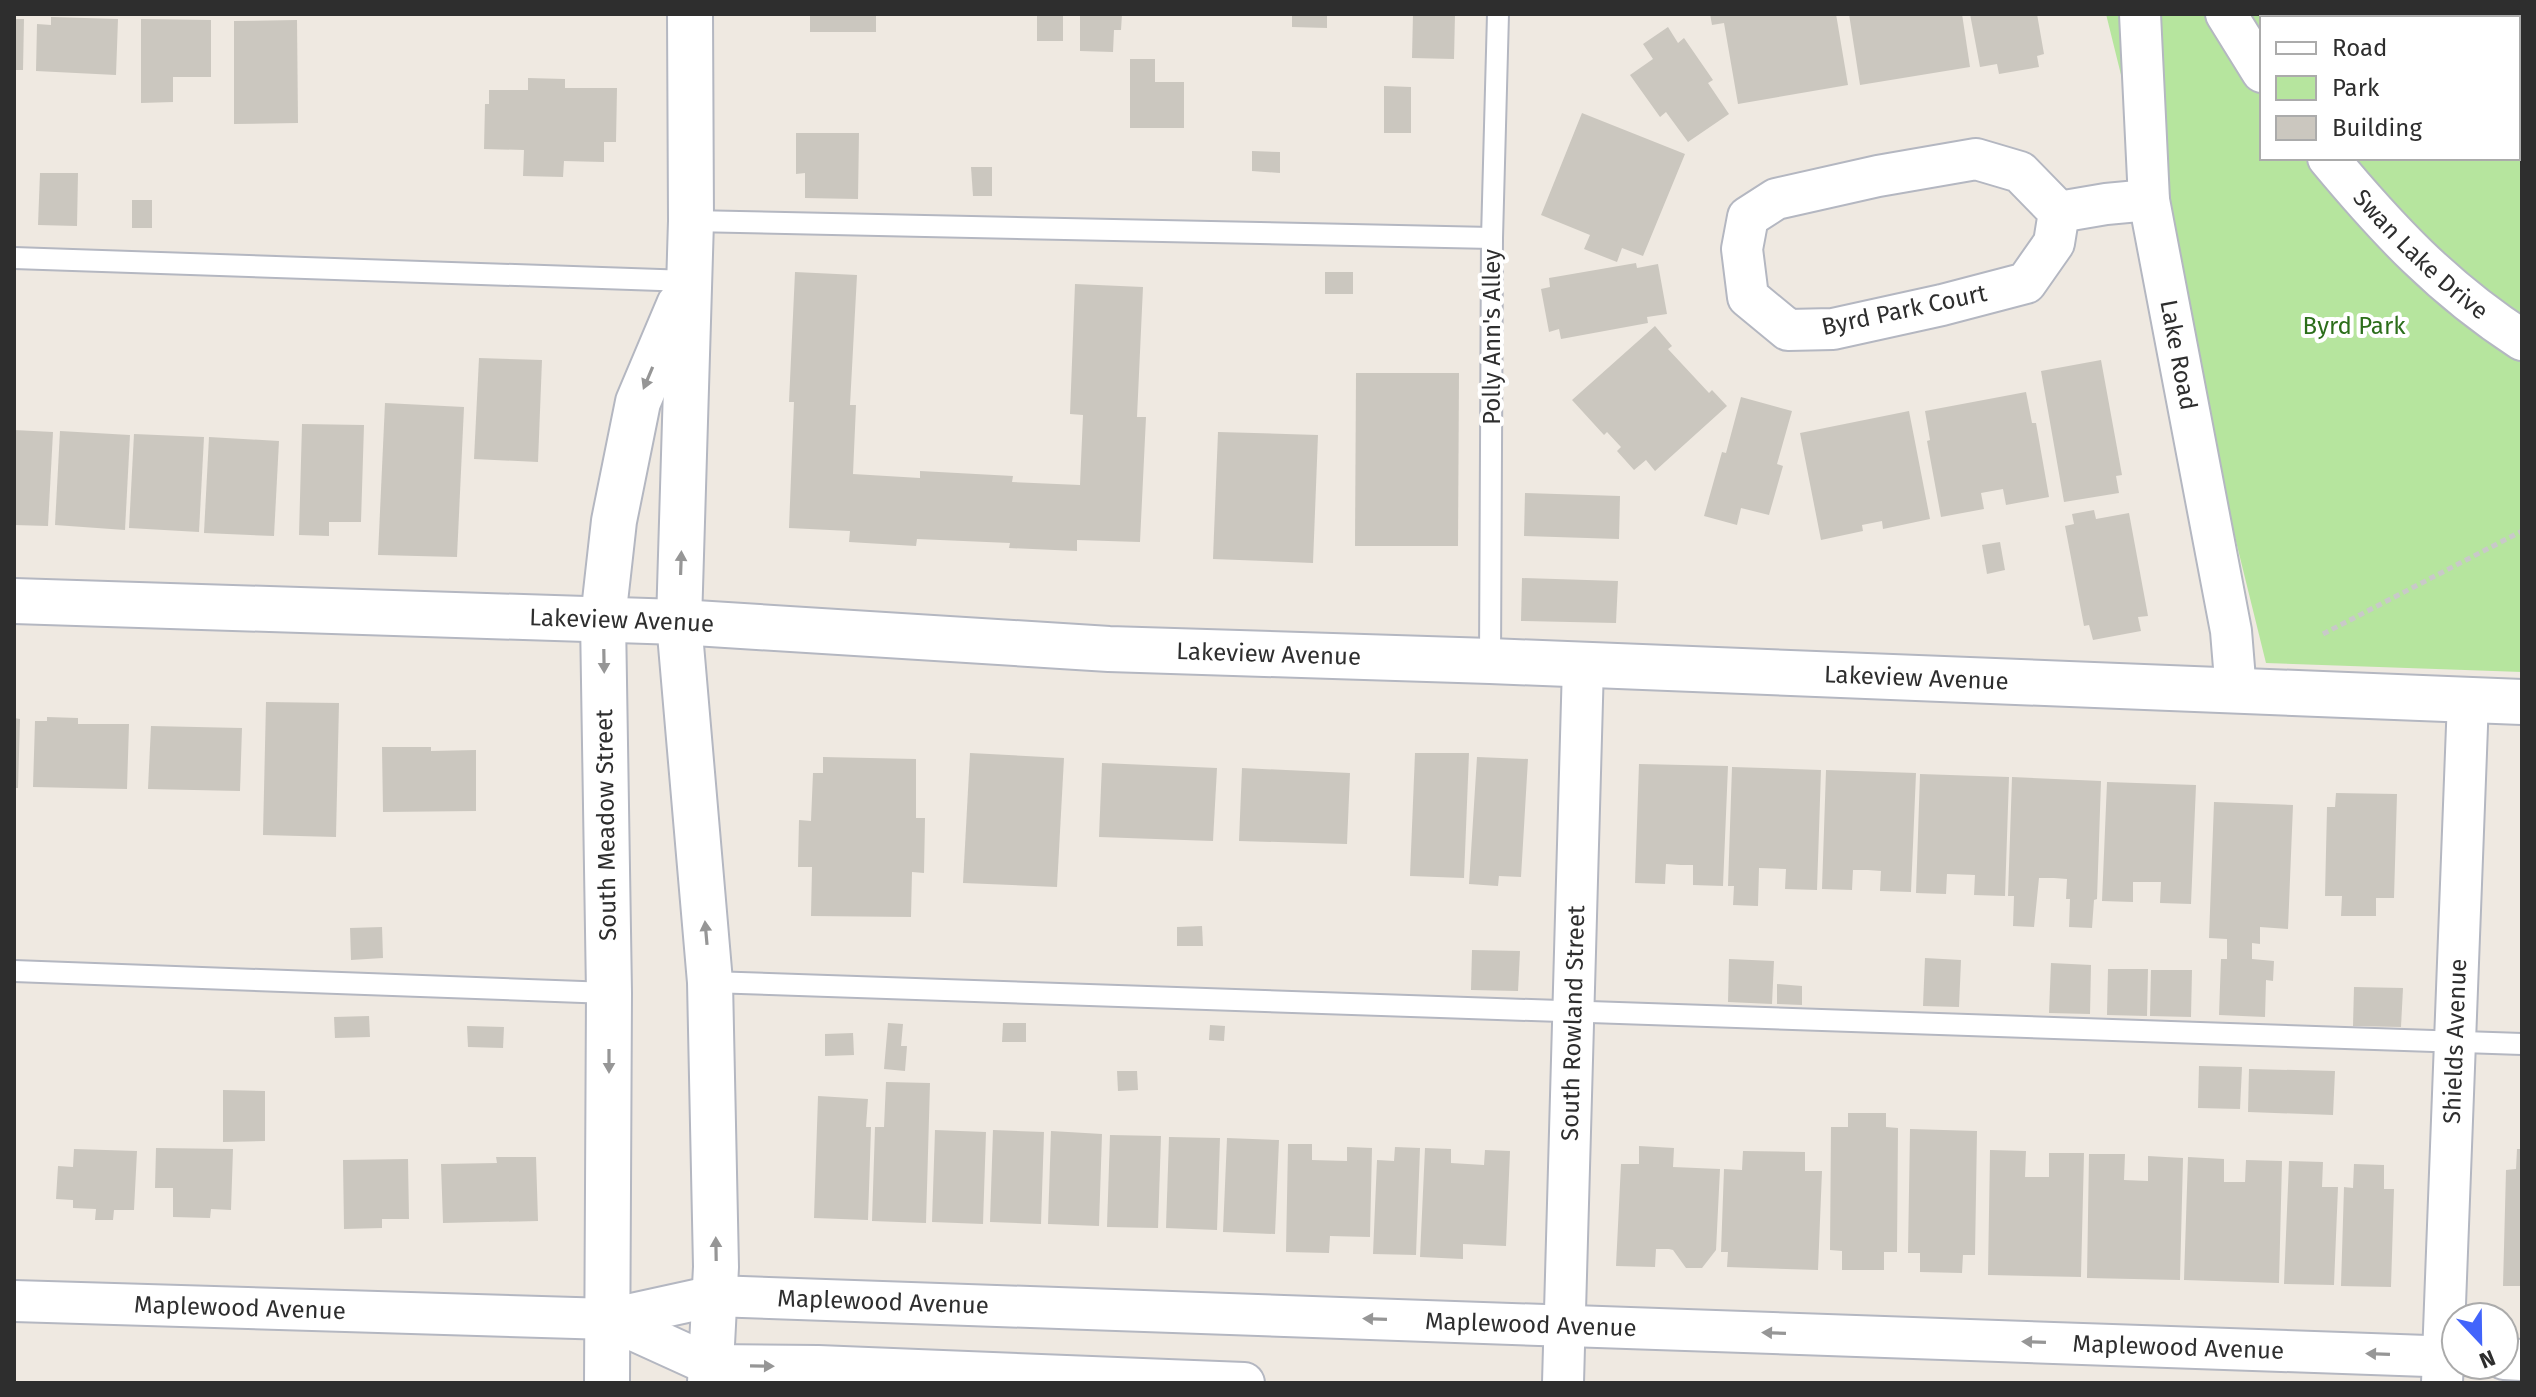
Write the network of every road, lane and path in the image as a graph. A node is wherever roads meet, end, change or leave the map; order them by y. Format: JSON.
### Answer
{"nodes":[{"id":1,"x":690,"y":14,"type":"edge"},
{"id":2,"x":1498,"y":14,"type":"edge"},
{"id":3,"x":2140,"y":14,"type":"edge"},
{"id":4,"x":2226,"y":14,"type":"edge"},
{"id":5,"x":2260,"y":69,"type":"edge"},
{"id":6,"x":2330,"y":160,"type":"edge"},
{"id":7,"x":2149,"y":200,"type":"junction"},
{"id":8,"x":2059,"y":212,"type":"junction"},
{"id":9,"x":691,"y":221,"type":"junction"},
{"id":10,"x":1492,"y":238,"type":"junction"},
{"id":11,"x":14,"y":258,"type":"edge"},
{"id":12,"x":689,"y":281,"type":"junction"},
{"id":13,"x":2522,"y":340,"type":"edge"},
{"id":14,"x":2522,"y":531,"type":"edge"},
{"id":15,"x":14,"y":601,"type":"edge"},
{"id":16,"x":603,"y":619,"type":"junction"},
{"id":17,"x":679,"y":622,"type":"junction"},
{"id":18,"x":2323,"y":634,"type":"dead end"},
{"id":19,"x":1490,"y":661,"type":"junction"},
{"id":20,"x":1583,"y":665,"type":"junction"},
{"id":21,"x":2236,"y":692,"type":"junction"},
{"id":22,"x":2468,"y":700,"type":"junction"},
{"id":23,"x":2522,"y":702,"type":"edge"},
{"id":24,"x":14,"y":971,"type":"edge"},
{"id":25,"x":710,"y":982,"type":"junction"},
{"id":26,"x":609,"y":993,"type":"junction"},
{"id":27,"x":1574,"y":1011,"type":"junction"},
{"id":28,"x":2455,"y":1041,"type":"junction"},
{"id":29,"x":2522,"y":1044,"type":"edge"},
{"id":30,"x":714,"y":1296,"type":"junction"},
{"id":31,"x":14,"y":1301,"type":"edge"},
{"id":32,"x":2449,"y":1301,"type":"edge"},
{"id":33,"x":609,"y":1319,"type":"junction"},
{"id":34,"x":1565,"y":1325,"type":"junction"},
{"id":35,"x":2440,"y":1366,"type":"edge"},
{"id":36,"x":710,"y":1374,"type":"edge"},
{"id":37,"x":607,"y":1383,"type":"edge"},
{"id":38,"x":1244,"y":1383,"type":"edge"},
{"id":39,"x":1563,"y":1383,"type":"edge"}],
"edges":[{"from":1,"to":9,"type":"street","name":"South Meadow Street"},
{"from":2,"to":10,"type":"lane","name":"Polly Ann's Alley"},
{"from":3,"to":7,"type":"street","name":"Lake Road"},
{"from":4,"to":5,"type":"street"},
{"from":6,"to":13,"type":"street","name":"Swan Lake Drive"},
{"from":7,"to":8,"type":"street"},
{"from":7,"to":21,"type":"street","name":"Lake Road"},
{"from":8,"to":8,"type":"street","name":"Byrd Park Court"},
{"from":9,"to":10,"type":"lane"},
{"from":9,"to":12,"type":"street","name":"South Meadow Street"},
{"from":10,"to":19,"type":"lane","name":"Polly Ann's Alley"},
{"from":11,"to":12,"type":"lane"},
{"from":12,"to":16,"type":"street","name":"South Meadow Street","one_way":true},
{"from":17,"to":12,"type":"street","name":"South Meadow Street","one_way":true},
{"from":14,"to":18,"type":"path"},
{"from":15,"to":16,"type":"street","name":"Lakeview Avenue"},
{"from":16,"to":17,"type":"street","name":"Lakeview Avenue"},
{"from":16,"to":26,"type":"street","name":"South Meadow Street","one_way":true},
{"from":17,"to":19,"type":"street","name":"Lakeview Avenue"},
{"from":25,"to":17,"type":"street","name":"South Meadow Street","one_way":true},
{"from":19,"to":20,"type":"street","name":"Lakeview Avenue"},
{"from":20,"to":21,"type":"street","name":"Lakeview Avenue"},
{"from":20,"to":27,"type":"street","name":"South Rowland Street"},
{"from":21,"to":22,"type":"street","name":"Lakeview Avenue"},
{"from":22,"to":23,"type":"street","name":"Lakeview Avenue"},
{"from":22,"to":28,"type":"street","name":"Shields Avenue"},
{"from":24,"to":26,"type":"lane"},
{"from":25,"to":27,"type":"lane"},
{"from":30,"to":25,"type":"street","name":"South Meadow Street","one_way":true},
{"from":26,"to":33,"type":"street","name":"South Meadow Street","one_way":true},
{"from":27,"to":28,"type":"lane"},
{"from":27,"to":34,"type":"street","name":"South Rowland Street"},
{"from":28,"to":29,"type":"lane"},
{"from":28,"to":32,"type":"street","name":"Shields Avenue"},
{"from":30,"to":33,"type":"street","name":"Maplewood Avenue"},
{"from":34,"to":30,"type":"street","name":"Maplewood Avenue","one_way":true},
{"from":30,"to":36,"type":"street","name":"South Meadow Street"},
{"from":31,"to":33,"type":"street","name":"Maplewood Avenue"},
{"from":33,"to":36,"type":"street","name":"Maplewood Avenue"},
{"from":33,"to":37,"type":"street","name":"South Meadow Street"},
{"from":35,"to":34,"type":"street","name":"Maplewood Avenue","one_way":true},
{"from":34,"to":39,"type":"street","name":"South Rowland Street"},
{"from":36,"to":38,"type":"street","name":"Maplewood Avenue","one_way":true}]}
